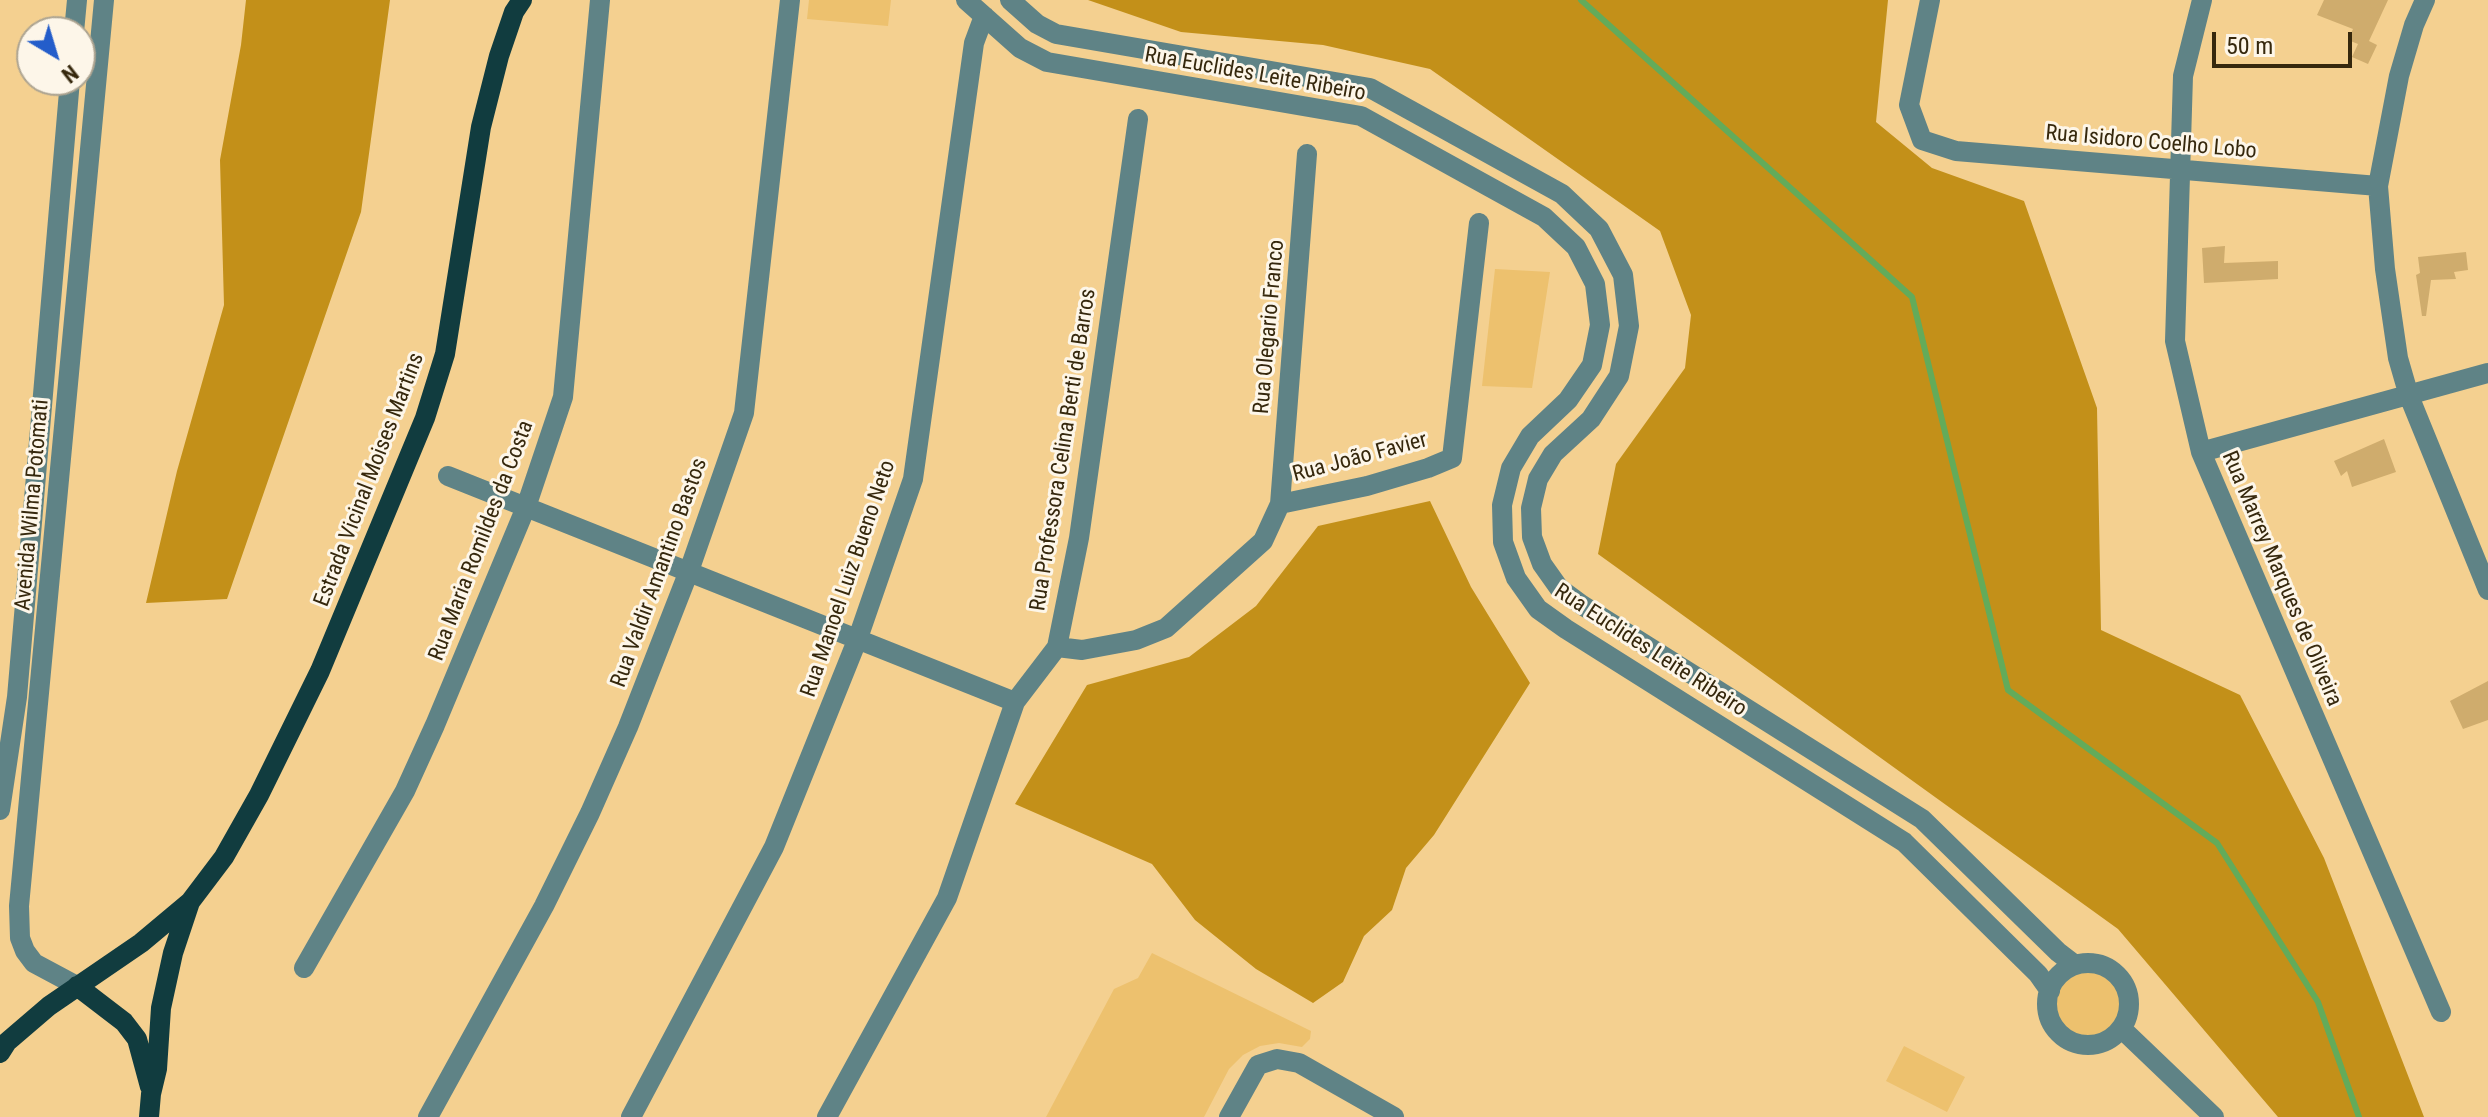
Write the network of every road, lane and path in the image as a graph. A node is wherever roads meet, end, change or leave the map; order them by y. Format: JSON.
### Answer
{"nodes":[{"id":1,"x":104,"y":0,"type":"edge"},
{"id":2,"x":522,"y":0,"type":"edge"},
{"id":3,"x":600,"y":0,"type":"edge"},
{"id":4,"x":790,"y":0,"type":"edge"},
{"id":5,"x":966,"y":0,"type":"edge"},
{"id":6,"x":1930,"y":0,"type":"edge"},
{"id":7,"x":2202,"y":0,"type":"edge"},
{"id":8,"x":2425,"y":0,"type":"edge"},
{"id":9,"x":1015,"y":4,"type":"edge"},
{"id":10,"x":984,"y":16,"type":"junction"},
{"id":11,"x":1001,"y":31,"type":"junction"},
{"id":12,"x":1335,"y":82,"type":"junction"},
{"id":13,"x":69,"y":96,"type":"edge"},
{"id":14,"x":1331,"y":111,"type":"junction"},
{"id":15,"x":1138,"y":119,"type":"dead end"},
{"id":16,"x":1307,"y":154,"type":"dead end"},
{"id":17,"x":2181,"y":169,"type":"junction"},
{"id":18,"x":2378,"y":186,"type":"junction"},
{"id":19,"x":1479,"y":223,"type":"dead end"},
{"id":20,"x":2488,"y":373,"type":"edge"},
{"id":21,"x":2409,"y":396,"type":"junction"},
{"id":22,"x":2201,"y":452,"type":"junction"},
{"id":23,"x":448,"y":476,"type":"dead end"},
{"id":24,"x":1280,"y":504,"type":"junction"},
{"id":25,"x":526,"y":507,"type":"junction"},
{"id":26,"x":689,"y":571,"type":"junction"},
{"id":27,"x":2488,"y":590,"type":"edge"},
{"id":28,"x":858,"y":638,"type":"junction"},
{"id":29,"x":1057,"y":647,"type":"junction"},
{"id":30,"x":1015,"y":702,"type":"junction"},
{"id":31,"x":0,"y":810,"type":"edge"},
{"id":32,"x":190,"y":902,"type":"junction"},
{"id":33,"x":2075,"y":965,"type":"junction"},
{"id":34,"x":304,"y":968,"type":"dead end"},
{"id":35,"x":77,"y":986,"type":"junction"},
{"id":36,"x":2050,"y":991,"type":"junction"},
{"id":37,"x":2441,"y":1012,"type":"dead end"},
{"id":38,"x":2122,"y":1029,"type":"junction"},
{"id":39,"x":0,"y":1053,"type":"edge"},
{"id":40,"x":151,"y":1094,"type":"junction"},
{"id":41,"x":149,"y":1117,"type":"edge"},
{"id":42,"x":428,"y":1117,"type":"edge"},
{"id":43,"x":631,"y":1117,"type":"edge"},
{"id":44,"x":827,"y":1117,"type":"edge"},
{"id":45,"x":1229,"y":1117,"type":"edge"},
{"id":46,"x":1394,"y":1117,"type":"edge"},
{"id":47,"x":2214,"y":1117,"type":"edge"}],
"edges":[{"from":1,"to":35,"type":"street","name":"Avenida Wilma Potomati"},
{"from":2,"to":32,"type":"main road","name":"Estrada Vicinal Moises Martins"},
{"from":3,"to":25,"type":"street","name":"Rua Maria Romildes da Costa"},
{"from":4,"to":26,"type":"street","name":"Rua Valdir Amantino Bastos"},
{"from":5,"to":10,"type":"street","name":"Rua Euclides Leite Ribeiro"},
{"from":6,"to":17,"type":"street","name":"Rua Isidoro Coelho Lobo"},
{"from":7,"to":17,"type":"street","name":"Rua Marrey Marques de Oliveira"},
{"from":8,"to":18,"type":"street"},
{"from":9,"to":11,"type":"street"},
{"from":9,"to":12,"type":"street","name":"Rua Euclides Leite Ribeiro"},
{"from":10,"to":11,"type":"street","name":"Rua Euclides Leite Ribeiro"},
{"from":10,"to":28,"type":"street","name":"Rua Manoel Luiz Bueno Neto"},
{"from":11,"to":14,"type":"street","name":"Rua Euclides Leite Ribeiro"},
{"from":12,"to":14,"type":"street"},
{"from":12,"to":33,"type":"street","name":"Rua Euclides Leite Ribeiro"},
{"from":13,"to":31,"type":"street","name":"Avenida Wilma Potomati"},
{"from":14,"to":36,"type":"street","name":"Rua Euclides Leite Ribeiro"},
{"from":15,"to":29,"type":"street","name":"Rua Professora Celina Berti de Barros"},
{"from":16,"to":24,"type":"street","name":"Rua Olegario Franco"},
{"from":17,"to":18,"type":"street","name":"Rua Isidoro Coelho Lobo"},
{"from":17,"to":22,"type":"street","name":"Rua Marrey Marques de Oliveira"},
{"from":18,"to":21,"type":"street"},
{"from":19,"to":24,"type":"street","name":"Rua João Favier"},
{"from":20,"to":21,"type":"street"},
{"from":21,"to":22,"type":"street"},
{"from":21,"to":27,"type":"street"},
{"from":22,"to":37,"type":"street","name":"Rua Marrey Marques de Oliveira"},
{"from":23,"to":25,"type":"street"},
{"from":24,"to":29,"type":"street","name":"Rua João Favier"},
{"from":25,"to":26,"type":"street"},
{"from":25,"to":34,"type":"street","name":"Rua Maria Romildes da Costa"},
{"from":26,"to":28,"type":"street"},
{"from":26,"to":42,"type":"street","name":"Rua Valdir Amantino Bastos"},
{"from":28,"to":30,"type":"street"},
{"from":28,"to":43,"type":"street","name":"Rua Manoel Luiz Bueno Neto"},
{"from":29,"to":30,"type":"street","name":"Rua Professora Celina Berti de Barros"},
{"from":30,"to":44,"type":"street","name":"Rua Professora Celina Berti de Barros"},
{"from":32,"to":35,"type":"main road"},
{"from":32,"to":40,"type":"main road"},
{"from":33,"to":36,"type":"street"},
{"from":33,"to":38,"type":"street"},
{"from":35,"to":39,"type":"main road"},
{"from":35,"to":40,"type":"main road"},
{"from":36,"to":38,"type":"street"},
{"from":38,"to":47,"type":"street"},
{"from":40,"to":41,"type":"main road"},
{"from":45,"to":46,"type":"street"}]}
